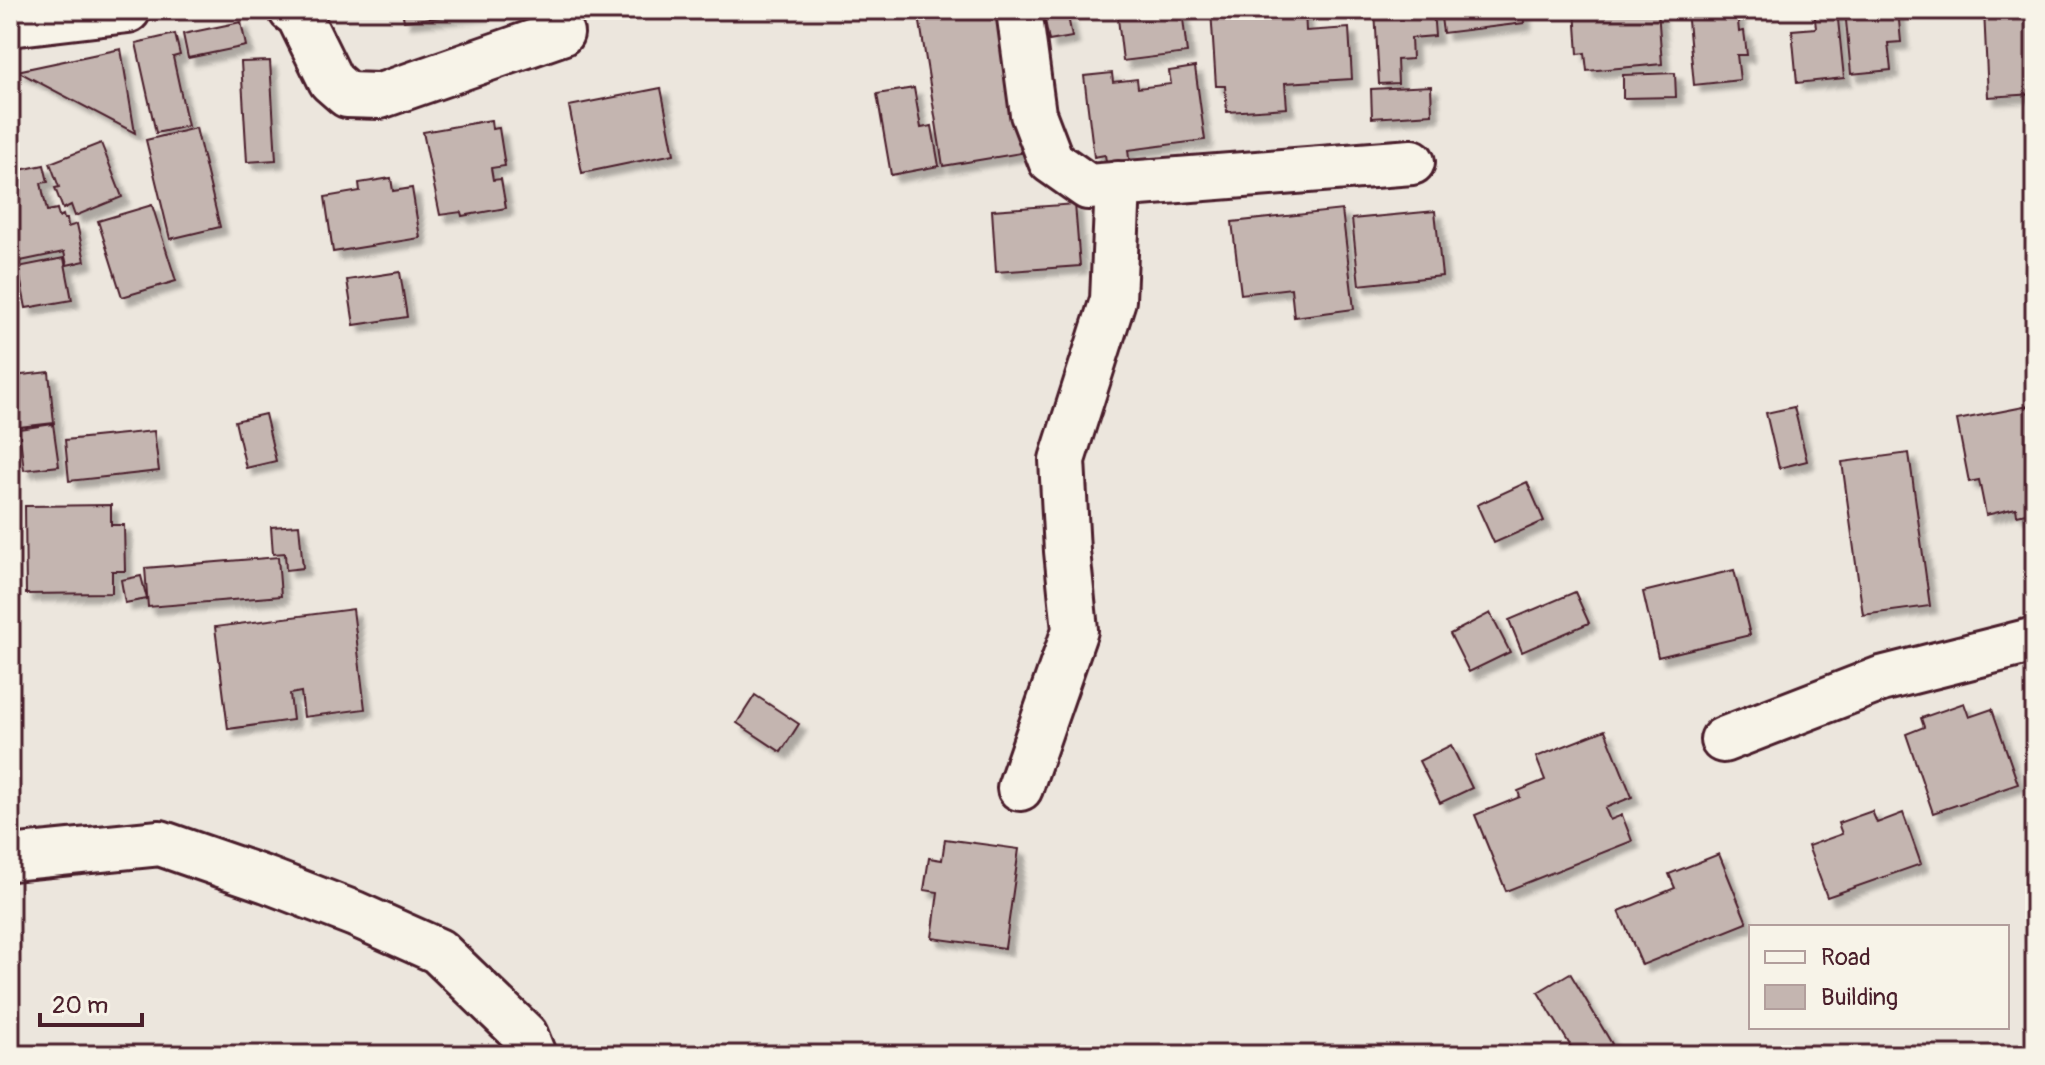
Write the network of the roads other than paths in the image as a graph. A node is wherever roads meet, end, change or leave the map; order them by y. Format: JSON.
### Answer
{"nodes":[{"id":1,"x":128,"y":10,"type":"edge"},
{"id":2,"x":291,"y":10,"type":"edge"},
{"id":3,"x":1019,"y":10,"type":"edge"},
{"id":4,"x":10,"y":24,"type":"edge"},
{"id":5,"x":561,"y":33,"type":"dead end"},
{"id":6,"x":1412,"y":162,"type":"dead end"},
{"id":7,"x":1118,"y":184,"type":"junction"},
{"id":8,"x":2035,"y":640,"type":"edge"},
{"id":9,"x":1723,"y":740,"type":"dead end"},
{"id":10,"x":1020,"y":788,"type":"dead end"},
{"id":11,"x":10,"y":858,"type":"edge"},
{"id":12,"x":533,"y":1055,"type":"edge"}],
"edges":[{"from":1,"to":4,"type":"street"},
{"from":2,"to":5,"type":"street"},
{"from":3,"to":7,"type":"street"},
{"from":6,"to":7,"type":"street"},
{"from":7,"to":10,"type":"street"},
{"from":8,"to":9,"type":"street"},
{"from":11,"to":12,"type":"street"}]}
